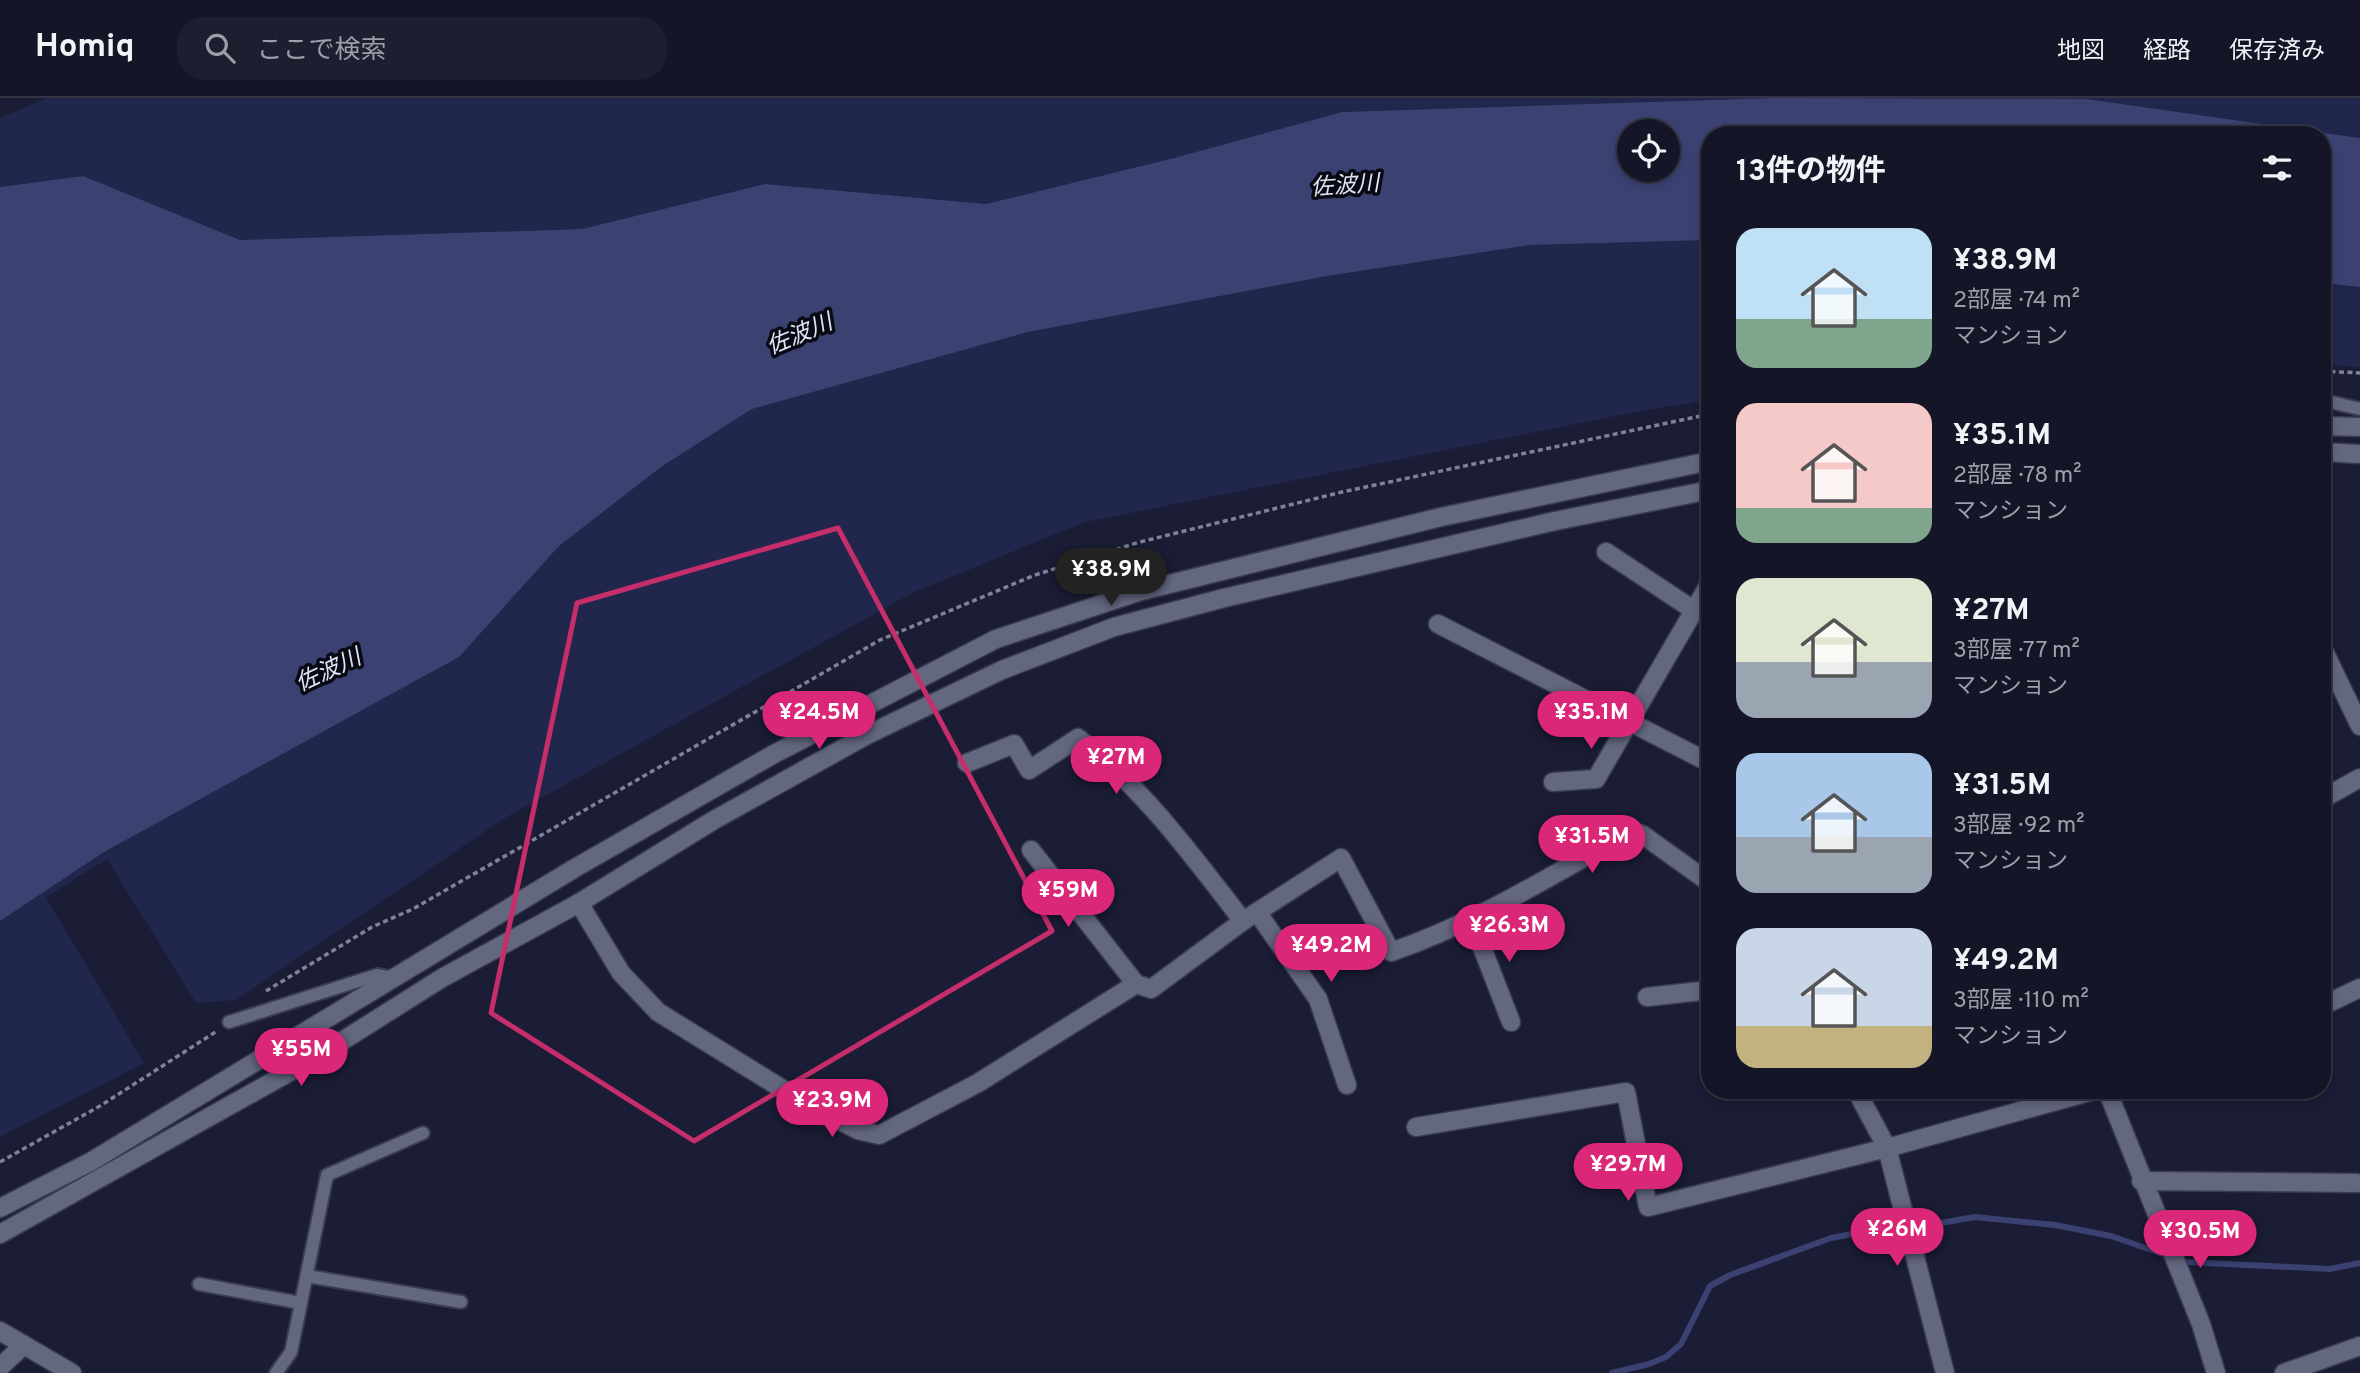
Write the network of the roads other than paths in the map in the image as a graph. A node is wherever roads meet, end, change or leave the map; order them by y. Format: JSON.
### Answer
{"nodes":[{"id":1,"x":2331,"y":402,"type":"edge"},
{"id":2,"x":2360,"y":409,"type":"edge"},
{"id":3,"x":2331,"y":426,"type":"edge"},
{"id":4,"x":2360,"y":427,"type":"edge"},
{"id":5,"x":2331,"y":452,"type":"edge"},
{"id":6,"x":2360,"y":454,"type":"edge"},
{"id":7,"x":1701,"y":463,"type":"edge"},
{"id":8,"x":1701,"y":492,"type":"edge"},
{"id":9,"x":1606,"y":552,"type":"dead end"},
{"id":10,"x":1701,"y":600,"type":"edge"},
{"id":11,"x":1695,"y":611,"type":"junction"},
{"id":12,"x":1438,"y":624,"type":"dead end"},
{"id":13,"x":2331,"y":666,"type":"edge"},
{"id":14,"x":1630,"y":723,"type":"junction"},
{"id":15,"x":2360,"y":726,"type":"edge"},
{"id":16,"x":1701,"y":758,"type":"edge"},
{"id":17,"x":967,"y":763,"type":"dead end"},
{"id":18,"x":2360,"y":778,"type":"edge"},
{"id":19,"x":1553,"y":782,"type":"dead end"},
{"id":20,"x":2331,"y":794,"type":"edge"},
{"id":21,"x":1031,"y":850,"type":"dead end"},
{"id":22,"x":1701,"y":877,"type":"edge"},
{"id":23,"x":579,"y":903,"type":"junction"},
{"id":24,"x":1250,"y":916,"type":"junction"},
{"id":25,"x":1471,"y":919,"type":"junction"},
{"id":26,"x":394,"y":978,"type":"junction"},
{"id":27,"x":1136,"y":984,"type":"junction"},
{"id":28,"x":2360,"y":988,"type":"edge"},
{"id":29,"x":1701,"y":991,"type":"edge"},
{"id":30,"x":1647,"y":998,"type":"dead end"},
{"id":31,"x":2331,"y":1002,"type":"edge"},
{"id":32,"x":229,"y":1022,"type":"dead end"},
{"id":33,"x":1511,"y":1022,"type":"dead end"},
{"id":34,"x":1348,"y":1085,"type":"dead end"},
{"id":35,"x":1861,"y":1099,"type":"edge"},
{"id":36,"x":2064,"y":1099,"type":"edge"},
{"id":37,"x":2110,"y":1099,"type":"edge"},
{"id":38,"x":1416,"y":1127,"type":"dead end"},
{"id":39,"x":424,"y":1133,"type":"dead end"},
{"id":40,"x":1887,"y":1148,"type":"junction"},
{"id":41,"x":2141,"y":1181,"type":"junction"},
{"id":42,"x":2357,"y":1183,"type":"dead end"},
{"id":43,"x":0,"y":1209,"type":"edge"},
{"id":44,"x":0,"y":1234,"type":"edge"},
{"id":45,"x":306,"y":1276,"type":"junction"},
{"id":46,"x":199,"y":1284,"type":"dead end"},
{"id":47,"x":461,"y":1302,"type":"dead end"},
{"id":48,"x":301,"y":1304,"type":"junction"},
{"id":49,"x":0,"y":1331,"type":"edge"},
{"id":50,"x":24,"y":1345,"type":"junction"},
{"id":51,"x":2360,"y":1346,"type":"edge"},
{"id":52,"x":0,"y":1367,"type":"edge"},
{"id":53,"x":72,"y":1373,"type":"edge"},
{"id":54,"x":276,"y":1373,"type":"edge"},
{"id":55,"x":1945,"y":1373,"type":"edge"},
{"id":56,"x":2216,"y":1373,"type":"edge"},
{"id":57,"x":2284,"y":1373,"type":"edge"}],
"edges":[{"from":1,"to":2,"type":"lane"},
{"from":3,"to":4,"type":"street"},
{"from":5,"to":6,"type":"street"},
{"from":7,"to":26,"type":"street"},
{"from":8,"to":23,"type":"street"},
{"from":9,"to":11,"type":"street"},
{"from":10,"to":11,"type":"street"},
{"from":11,"to":14,"type":"street"},
{"from":12,"to":14,"type":"street"},
{"from":13,"to":15,"type":"street"},
{"from":14,"to":16,"type":"street"},
{"from":14,"to":19,"type":"street"},
{"from":17,"to":24,"type":"street"},
{"from":18,"to":20,"type":"street"},
{"from":21,"to":27,"type":"street"},
{"from":22,"to":25,"type":"street"},
{"from":23,"to":27,"type":"street"},
{"from":23,"to":44,"type":"street"},
{"from":24,"to":25,"type":"street"},
{"from":24,"to":27,"type":"street"},
{"from":24,"to":34,"type":"street"},
{"from":25,"to":33,"type":"street"},
{"from":26,"to":32,"type":"lane"},
{"from":26,"to":43,"type":"street"},
{"from":28,"to":31,"type":"street"},
{"from":29,"to":30,"type":"street"},
{"from":35,"to":40,"type":"street"},
{"from":36,"to":40,"type":"street"},
{"from":37,"to":41,"type":"street"},
{"from":38,"to":40,"type":"street"},
{"from":39,"to":45,"type":"lane"},
{"from":40,"to":55,"type":"street"},
{"from":41,"to":42,"type":"street"},
{"from":41,"to":56,"type":"street"},
{"from":45,"to":47,"type":"lane"},
{"from":45,"to":48,"type":"lane"},
{"from":46,"to":48,"type":"lane"},
{"from":48,"to":54,"type":"lane"},
{"from":49,"to":50,"type":"street"},
{"from":50,"to":52,"type":"street"},
{"from":50,"to":53,"type":"street"},
{"from":51,"to":57,"type":"street"}]}
